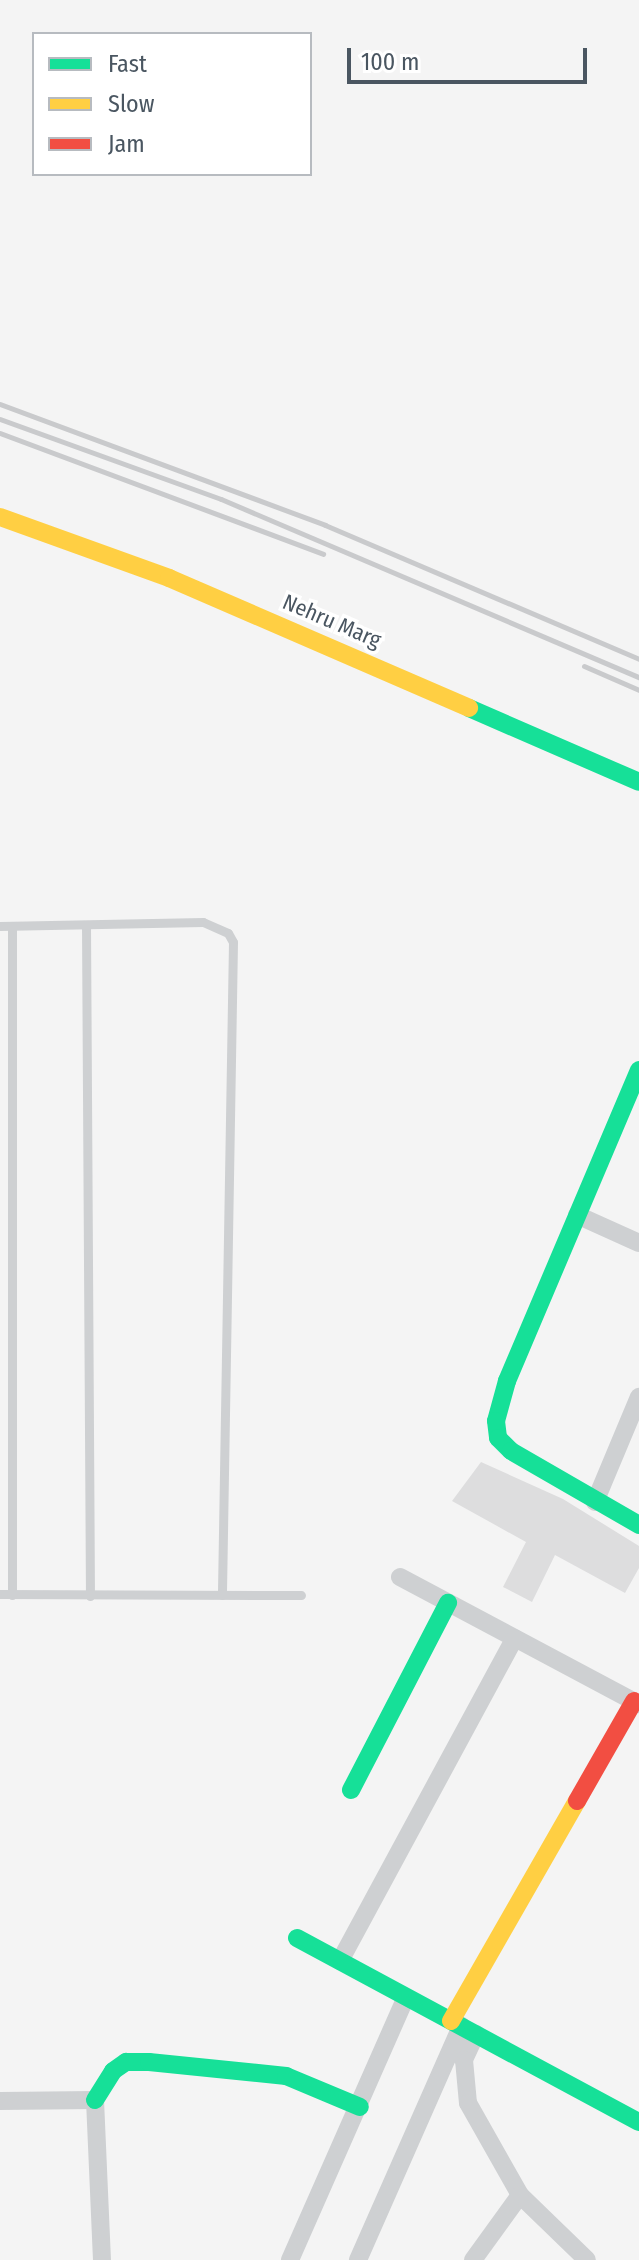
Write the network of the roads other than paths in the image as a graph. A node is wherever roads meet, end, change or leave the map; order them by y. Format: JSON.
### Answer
{"nodes":[{"id":1,"x":0,"y":518,"type":"edge"},
{"id":2,"x":639,"y":782,"type":"edge"},
{"id":3,"x":86,"y":925,"type":"junction"},
{"id":4,"x":0,"y":926,"type":"edge"},
{"id":5,"x":12,"y":926,"type":"junction"},
{"id":6,"x":639,"y":1070,"type":"edge"},
{"id":7,"x":577,"y":1215,"type":"junction"},
{"id":8,"x":639,"y":1243,"type":"edge"},
{"id":9,"x":639,"y":1397,"type":"edge"},
{"id":10,"x":595,"y":1502,"type":"junction"},
{"id":11,"x":639,"y":1525,"type":"edge"},
{"id":12,"x":400,"y":1577,"type":"dead end"},
{"id":13,"x":0,"y":1594,"type":"edge"},
{"id":14,"x":12,"y":1595,"type":"junction"},
{"id":15,"x":222,"y":1595,"type":"junction"},
{"id":16,"x":301,"y":1595,"type":"dead end"},
{"id":17,"x":90,"y":1596,"type":"junction"},
{"id":18,"x":448,"y":1603,"type":"junction"},
{"id":19,"x":515,"y":1638,"type":"junction"},
{"id":20,"x":637,"y":1702,"type":"edge"},
{"id":21,"x":351,"y":1790,"type":"dead end"},
{"id":22,"x":297,"y":1938,"type":"dead end"},
{"id":23,"x":340,"y":1961,"type":"junction"},
{"id":24,"x":406,"y":1997,"type":"junction"},
{"id":25,"x":462,"y":2027,"type":"junction"},
{"id":26,"x":95,"y":2100,"type":"junction"},
{"id":27,"x":0,"y":2101,"type":"edge"},
{"id":28,"x":360,"y":2107,"type":"junction"},
{"id":29,"x":639,"y":2122,"type":"edge"},
{"id":30,"x":520,"y":2195,"type":"junction"},
{"id":31,"x":102,"y":2260,"type":"edge"},
{"id":32,"x":290,"y":2260,"type":"edge"},
{"id":33,"x":358,"y":2260,"type":"edge"},
{"id":34,"x":473,"y":2260,"type":"edge"},
{"id":35,"x":587,"y":2260,"type":"edge"}],
"edges":[{"from":1,"to":2,"type":"street","name":"Nehru Marg"},
{"from":3,"to":5,"type":"lane"},
{"from":3,"to":15,"type":"lane"},
{"from":3,"to":17,"type":"lane"},
{"from":4,"to":5,"type":"lane"},
{"from":5,"to":14,"type":"lane"},
{"from":6,"to":7,"type":"street"},
{"from":7,"to":8,"type":"street"},
{"from":7,"to":10,"type":"street"},
{"from":9,"to":10,"type":"street"},
{"from":10,"to":11,"type":"street"},
{"from":12,"to":18,"type":"street"},
{"from":13,"to":14,"type":"lane"},
{"from":14,"to":17,"type":"lane"},
{"from":15,"to":16,"type":"lane"},
{"from":15,"to":17,"type":"lane"},
{"from":18,"to":19,"type":"street"},
{"from":18,"to":21,"type":"street"},
{"from":19,"to":20,"type":"street"},
{"from":19,"to":23,"type":"street"},
{"from":20,"to":25,"type":"street"},
{"from":22,"to":23,"type":"street"},
{"from":23,"to":24,"type":"street"},
{"from":24,"to":25,"type":"street"},
{"from":24,"to":28,"type":"street"},
{"from":25,"to":29,"type":"street"},
{"from":25,"to":30,"type":"street"},
{"from":25,"to":33,"type":"street"},
{"from":26,"to":27,"type":"street"},
{"from":26,"to":28,"type":"street"},
{"from":26,"to":31,"type":"street"},
{"from":28,"to":32,"type":"street"},
{"from":30,"to":34,"type":"street"},
{"from":30,"to":35,"type":"street"}]}
